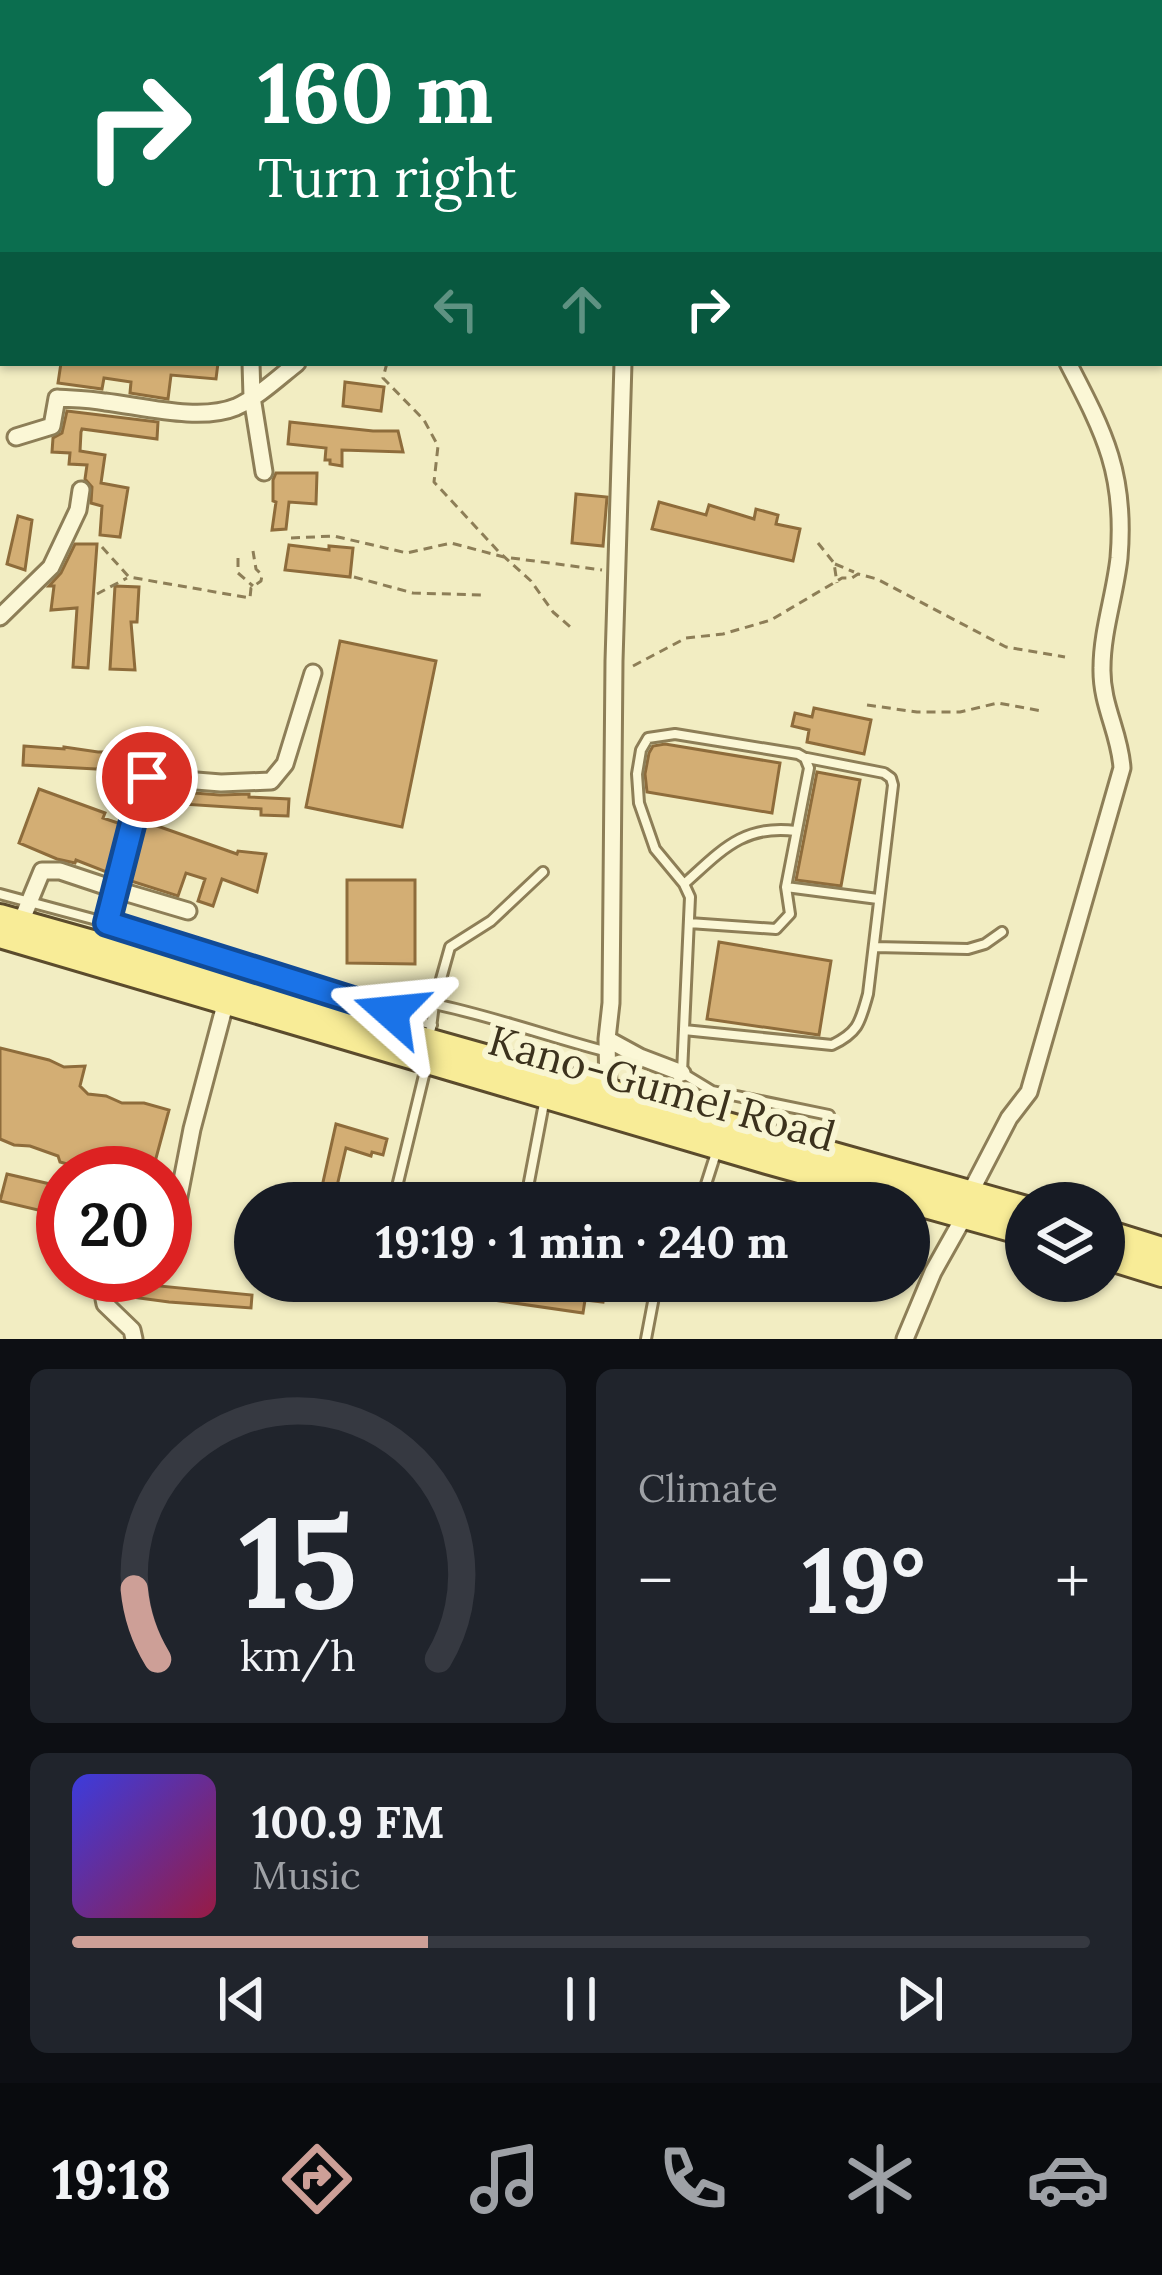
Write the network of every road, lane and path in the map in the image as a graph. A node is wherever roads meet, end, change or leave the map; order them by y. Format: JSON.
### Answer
{"nodes":[{"id":1,"x":250,"y":366,"type":"edge"},
{"id":2,"x":293,"y":366,"type":"edge"},
{"id":3,"x":386,"y":366,"type":"edge"},
{"id":4,"x":623,"y":366,"type":"edge"},
{"id":5,"x":1070,"y":366,"type":"edge"},
{"id":6,"x":252,"y":397,"type":"junction"},
{"id":7,"x":16,"y":437,"type":"dead end"},
{"id":8,"x":265,"y":472,"type":"dead end"},
{"id":9,"x":81,"y":490,"type":"dead end"},
{"id":10,"x":291,"y":538,"type":"dead end"},
{"id":11,"x":818,"y":543,"type":"dead end"},
{"id":12,"x":102,"y":547,"type":"dead end"},
{"id":13,"x":254,"y":551,"type":"dead end"},
{"id":14,"x":504,"y":557,"type":"junction"},
{"id":15,"x":238,"y":558,"type":"dead end"},
{"id":16,"x":834,"y":563,"type":"junction"},
{"id":17,"x":616,"y":572,"type":"junction"},
{"id":18,"x":857,"y":574,"type":"junction"},
{"id":19,"x":129,"y":577,"type":"junction"},
{"id":20,"x":354,"y":577,"type":"dead end"},
{"id":21,"x":837,"y":583,"type":"junction"},
{"id":22,"x":253,"y":586,"type":"junction"},
{"id":23,"x":97,"y":594,"type":"dead end"},
{"id":24,"x":485,"y":595,"type":"dead end"},
{"id":25,"x":0,"y":617,"type":"edge"},
{"id":26,"x":574,"y":630,"type":"dead end"},
{"id":27,"x":1065,"y":657,"type":"dead end"},
{"id":28,"x":634,"y":667,"type":"dead end"},
{"id":29,"x":313,"y":673,"type":"dead end"},
{"id":30,"x":867,"y":705,"type":"dead end"},
{"id":31,"x":1042,"y":711,"type":"dead end"},
{"id":32,"x":805,"y":758,"type":"junction"},
{"id":33,"x":796,"y":831,"type":"junction"},
{"id":34,"x":543,"y":872,"type":"dead end"},
{"id":35,"x":684,"y":884,"type":"junction"},
{"id":36,"x":786,"y":887,"type":"junction"},
{"id":37,"x":117,"y":890,"type":"junction"},
{"id":38,"x":0,"y":894,"type":"edge"},
{"id":39,"x":878,"y":899,"type":"junction"},
{"id":40,"x":188,"y":911,"type":"dead end"},
{"id":41,"x":12,"y":919,"type":"edge"},
{"id":42,"x":689,"y":922,"type":"junction"},
{"id":43,"x":1001,"y":932,"type":"dead end"},
{"id":44,"x":104,"y":935,"type":"junction"},
{"id":45,"x":52,"y":941,"type":"junction"},
{"id":46,"x":874,"y":947,"type":"junction"},
{"id":47,"x":226,"y":1001,"type":"junction"},
{"id":48,"x":434,"y":1004,"type":"junction"},
{"id":49,"x":684,"y":1030,"type":"junction"},
{"id":50,"x":430,"y":1042,"type":"junction"},
{"id":51,"x":607,"y":1045,"type":"junction"},
{"id":52,"x":682,"y":1073,"type":"junction"},
{"id":53,"x":608,"y":1091,"type":"junction"},
{"id":54,"x":546,"y":1097,"type":"junction"},
{"id":55,"x":829,"y":1115,"type":"dead end"},
{"id":56,"x":655,"y":1116,"type":"junction"},
{"id":57,"x":718,"y":1145,"type":"junction"},
{"id":58,"x":189,"y":1146,"type":"edge"},
{"id":59,"x":398,"y":1182,"type":"edge"},
{"id":60,"x":529,"y":1182,"type":"edge"},
{"id":61,"x":707,"y":1182,"type":"edge"},
{"id":62,"x":968,"y":1204,"type":"junction"},
{"id":63,"x":1005,"y":1207,"type":"edge"},
{"id":64,"x":1005,"y":1222,"type":"edge"},
{"id":65,"x":1125,"y":1239,"type":"edge"},
{"id":66,"x":1162,"y":1250,"type":"edge"},
{"id":67,"x":1125,"y":1263,"type":"edge"},
{"id":68,"x":1162,"y":1274,"type":"edge"},
{"id":69,"x":105,"y":1302,"type":"edge"},
{"id":70,"x":653,"y":1302,"type":"edge"},
{"id":71,"x":134,"y":1339,"type":"edge"},
{"id":72,"x":646,"y":1339,"type":"edge"},
{"id":73,"x":905,"y":1339,"type":"edge"}],
"edges":[{"from":1,"to":6,"type":"street"},
{"from":2,"to":6,"type":"street"},
{"from":3,"to":14,"type":"path"},
{"from":4,"to":17,"type":"street"},
{"from":5,"to":62,"type":"street"},
{"from":6,"to":7,"type":"street"},
{"from":6,"to":8,"type":"street"},
{"from":9,"to":25,"type":"street"},
{"from":10,"to":14,"type":"path"},
{"from":11,"to":16,"type":"path"},
{"from":12,"to":19,"type":"path"},
{"from":13,"to":22,"type":"path"},
{"from":14,"to":17,"type":"path"},
{"from":14,"to":26,"type":"path"},
{"from":15,"to":22,"type":"path"},
{"from":16,"to":18,"type":"path"},
{"from":16,"to":21,"type":"path"},
{"from":17,"to":51,"type":"street"},
{"from":18,"to":21,"type":"path"},
{"from":18,"to":27,"type":"path"},
{"from":19,"to":22,"type":"path"},
{"from":19,"to":23,"type":"path"},
{"from":20,"to":24,"type":"path"},
{"from":21,"to":28,"type":"path"},
{"from":29,"to":37,"type":"street"},
{"from":30,"to":31,"type":"path"},
{"from":32,"to":33,"type":"lane"},
{"from":32,"to":35,"type":"lane"},
{"from":32,"to":39,"type":"lane"},
{"from":33,"to":35,"type":"lane"},
{"from":33,"to":36,"type":"lane"},
{"from":34,"to":48,"type":"lane"},
{"from":35,"to":42,"type":"lane"},
{"from":36,"to":39,"type":"lane"},
{"from":36,"to":42,"type":"lane"},
{"from":37,"to":40,"type":"street"},
{"from":37,"to":41,"type":"street"},
{"from":37,"to":44,"type":"street"},
{"from":38,"to":41,"type":"lane"},
{"from":39,"to":46,"type":"lane"},
{"from":41,"to":44,"type":"lane"},
{"from":41,"to":45,"type":"main road","name":"Kano-Gumel Road"},
{"from":42,"to":49,"type":"lane"},
{"from":43,"to":46,"type":"lane"},
{"from":44,"to":45,"type":"main road","name":"Kano-Gumel Road"},
{"from":44,"to":50,"type":"main road","name":"Kano-Gumel Road"},
{"from":45,"to":47,"type":"main road","name":"Kano-Gumel Road"},
{"from":46,"to":49,"type":"lane"},
{"from":47,"to":50,"type":"main road","name":"Kano-Gumel Road"},
{"from":47,"to":58,"type":"street"},
{"from":48,"to":50,"type":"lane"},
{"from":48,"to":51,"type":"lane"},
{"from":49,"to":52,"type":"lane"},
{"from":50,"to":53,"type":"main road","name":"Kano-Gumel Road"},
{"from":50,"to":54,"type":"main road","name":"Kano-Gumel Road"},
{"from":50,"to":59,"type":"lane"},
{"from":51,"to":52,"type":"street"},
{"from":51,"to":53,"type":"street"},
{"from":52,"to":55,"type":"lane"},
{"from":52,"to":56,"type":"lane"},
{"from":53,"to":56,"type":"main road","name":"Kano-Gumel Road"},
{"from":54,"to":56,"type":"main road","name":"Kano-Gumel Road"},
{"from":54,"to":60,"type":"lane"},
{"from":56,"to":57,"type":"main road","name":"Kano-Gumel Road"},
{"from":56,"to":62,"type":"main road","name":"Kano-Gumel Road"},
{"from":57,"to":61,"type":"lane"},
{"from":57,"to":62,"type":"main road","name":"Kano-Gumel Road"},
{"from":62,"to":63,"type":"main road","name":"Kano-Gumel Road"},
{"from":62,"to":64,"type":"main road","name":"Kano-Gumel Road"},
{"from":62,"to":73,"type":"street"},
{"from":65,"to":66,"type":"main road"},
{"from":67,"to":68,"type":"main road"},
{"from":69,"to":71,"type":"street"},
{"from":70,"to":72,"type":"lane"}]}
